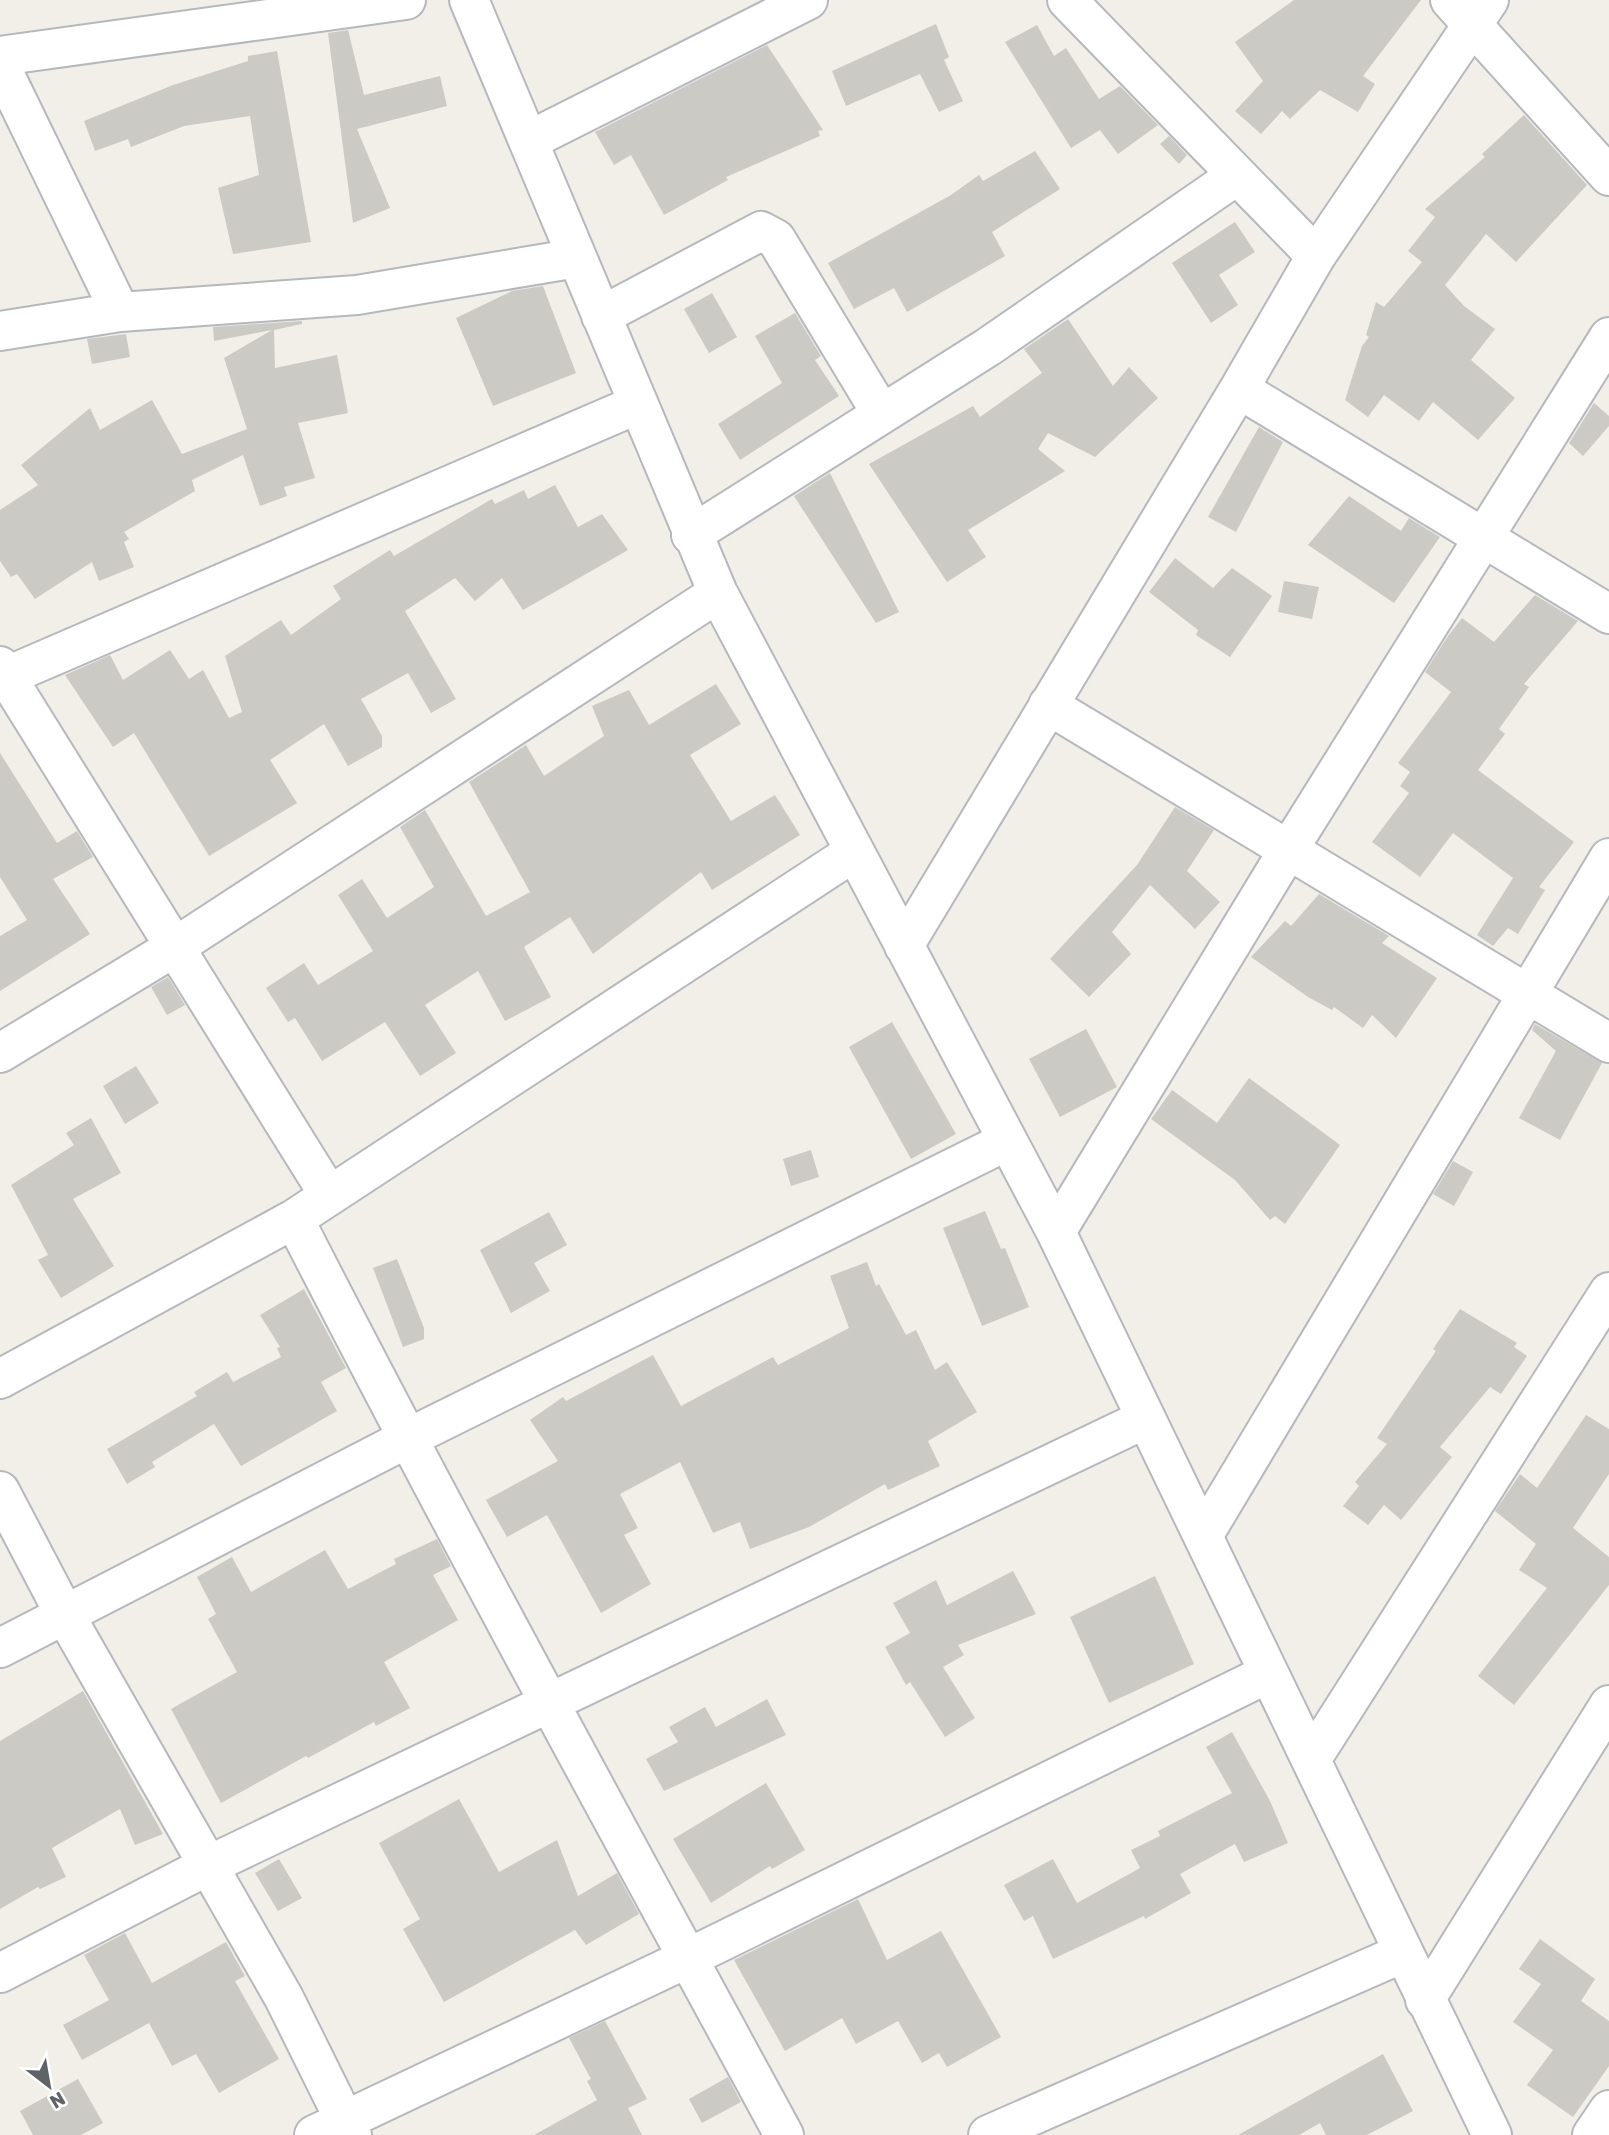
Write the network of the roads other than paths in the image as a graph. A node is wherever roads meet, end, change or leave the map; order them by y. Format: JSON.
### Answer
{"nodes":[{"id":1,"x":406,"y":0,"type":"edge"},
{"id":2,"x":469,"y":0,"type":"edge"},
{"id":3,"x":808,"y":0,"type":"edge"},
{"id":4,"x":1067,"y":0,"type":"edge"},
{"id":5,"x":1471,"y":9,"type":"edge"},
{"id":6,"x":0,"y":56,"type":"edge"},
{"id":7,"x":0,"y":65,"type":"edge"},
{"id":8,"x":530,"y":140,"type":"junction"},
{"id":9,"x":1236,"y":176,"type":"junction"},
{"id":10,"x":1609,"y":176,"type":"edge"},
{"id":11,"x":1316,"y":256,"type":"junction"},
{"id":12,"x":577,"y":258,"type":"junction"},
{"id":13,"x":120,"y":312,"type":"junction"},
{"id":14,"x":601,"y":316,"type":"junction"},
{"id":15,"x":0,"y":331,"type":"edge"},
{"id":16,"x":1609,"y":337,"type":"edge"},
{"id":17,"x":1239,"y":389,"type":"junction"},
{"id":18,"x":636,"y":405,"type":"junction"},
{"id":19,"x":881,"y":412,"type":"junction"},
{"id":20,"x":691,"y":535,"type":"junction"},
{"id":21,"x":1482,"y":538,"type":"junction"},
{"id":22,"x":718,"y":593,"type":"junction"},
{"id":23,"x":1609,"y":614,"type":"edge"},
{"id":24,"x":2,"y":674,"type":"edge"},
{"id":25,"x":1048,"y":705,"type":"junction"},
{"id":26,"x":854,"y":852,"type":"junction"},
{"id":27,"x":1287,"y":852,"type":"junction"},
{"id":28,"x":1609,"y":858,"type":"edge"},
{"id":29,"x":904,"y":946,"type":"junction"},
{"id":30,"x":175,"y":947,"type":"junction"},
{"id":31,"x":1524,"y":995,"type":"junction"},
{"id":32,"x":1609,"y":1043,"type":"edge"},
{"id":33,"x":0,"y":1053,"type":"edge"},
{"id":34,"x":1007,"y":1141,"type":"junction"},
{"id":35,"x":329,"y":1195,"type":"junction"},
{"id":36,"x":294,"y":1219,"type":"junction"},
{"id":37,"x":1056,"y":1232,"type":"junction"},
{"id":38,"x":1609,"y":1292,"type":"edge"},
{"id":39,"x":0,"y":1379,"type":"edge"},
{"id":40,"x":1145,"y":1419,"type":"junction"},
{"id":41,"x":406,"y":1439,"type":"junction"},
{"id":42,"x":0,"y":1491,"type":"edge"},
{"id":43,"x":1203,"y":1536,"type":"junction"},
{"id":44,"x":65,"y":1615,"type":"junction"},
{"id":45,"x":0,"y":1648,"type":"edge"},
{"id":46,"x":1267,"y":1674,"type":"junction"},
{"id":47,"x":1609,"y":1704,"type":"edge"},
{"id":48,"x":548,"y":1705,"type":"junction"},
{"id":49,"x":1311,"y":1760,"type":"junction"},
{"id":50,"x":207,"y":1866,"type":"junction"},
{"id":51,"x":1403,"y":1953,"type":"junction"},
{"id":52,"x":688,"y":1958,"type":"junction"},
{"id":53,"x":0,"y":1973,"type":"edge"},
{"id":54,"x":1425,"y":2000,"type":"junction"},
{"id":55,"x":1609,"y":2110,"type":"edge"},
{"id":56,"x":336,"y":2130,"type":"edge"},
{"id":57,"x":785,"y":2135,"type":"edge"},
{"id":58,"x":988,"y":2135,"type":"edge"},
{"id":59,"x":1492,"y":2135,"type":"edge"},
{"id":60,"x":1592,"y":2135,"type":"edge"}],
"edges":[{"from":1,"to":6,"type":"street"},
{"from":2,"to":8,"type":"street"},
{"from":3,"to":8,"type":"street"},
{"from":4,"to":9,"type":"street"},
{"from":5,"to":10,"type":"street"},
{"from":5,"to":11,"type":"street"},
{"from":7,"to":13,"type":"street"},
{"from":8,"to":12,"type":"street"},
{"from":9,"to":11,"type":"street"},
{"from":9,"to":19,"type":"street"},
{"from":11,"to":17,"type":"street"},
{"from":12,"to":13,"type":"street"},
{"from":12,"to":14,"type":"street"},
{"from":13,"to":15,"type":"street"},
{"from":14,"to":18,"type":"street"},
{"from":14,"to":19,"type":"street"},
{"from":16,"to":21,"type":"street"},
{"from":17,"to":21,"type":"street"},
{"from":17,"to":25,"type":"street"},
{"from":18,"to":20,"type":"street"},
{"from":18,"to":24,"type":"street"},
{"from":19,"to":20,"type":"street"},
{"from":20,"to":22,"type":"street"},
{"from":21,"to":23,"type":"street"},
{"from":21,"to":27,"type":"street"},
{"from":22,"to":26,"type":"street"},
{"from":22,"to":30,"type":"street"},
{"from":24,"to":30,"type":"street"},
{"from":25,"to":27,"type":"street"},
{"from":25,"to":29,"type":"street"},
{"from":26,"to":29,"type":"street"},
{"from":26,"to":35,"type":"street"},
{"from":27,"to":31,"type":"street"},
{"from":27,"to":37,"type":"street"},
{"from":28,"to":31,"type":"street"},
{"from":29,"to":34,"type":"street"},
{"from":30,"to":33,"type":"street"},
{"from":30,"to":35,"type":"street"},
{"from":31,"to":32,"type":"street"},
{"from":31,"to":43,"type":"street"},
{"from":34,"to":37,"type":"street"},
{"from":34,"to":41,"type":"street"},
{"from":35,"to":36,"type":"street"},
{"from":36,"to":39,"type":"street"},
{"from":36,"to":41,"type":"street"},
{"from":37,"to":40,"type":"street"},
{"from":38,"to":49,"type":"street"},
{"from":40,"to":43,"type":"street"},
{"from":40,"to":48,"type":"street"},
{"from":41,"to":44,"type":"street"},
{"from":41,"to":48,"type":"street"},
{"from":42,"to":44,"type":"street"},
{"from":43,"to":46,"type":"street"},
{"from":44,"to":45,"type":"street"},
{"from":44,"to":50,"type":"street"},
{"from":46,"to":49,"type":"street"},
{"from":46,"to":52,"type":"street"},
{"from":47,"to":54,"type":"street"},
{"from":48,"to":50,"type":"street"},
{"from":48,"to":52,"type":"street"},
{"from":49,"to":51,"type":"street"},
{"from":50,"to":53,"type":"street"},
{"from":50,"to":56,"type":"street"},
{"from":51,"to":54,"type":"street"},
{"from":51,"to":58,"type":"street"},
{"from":52,"to":56,"type":"street"},
{"from":52,"to":57,"type":"street"},
{"from":54,"to":59,"type":"street"},
{"from":55,"to":60,"type":"street"}]}
